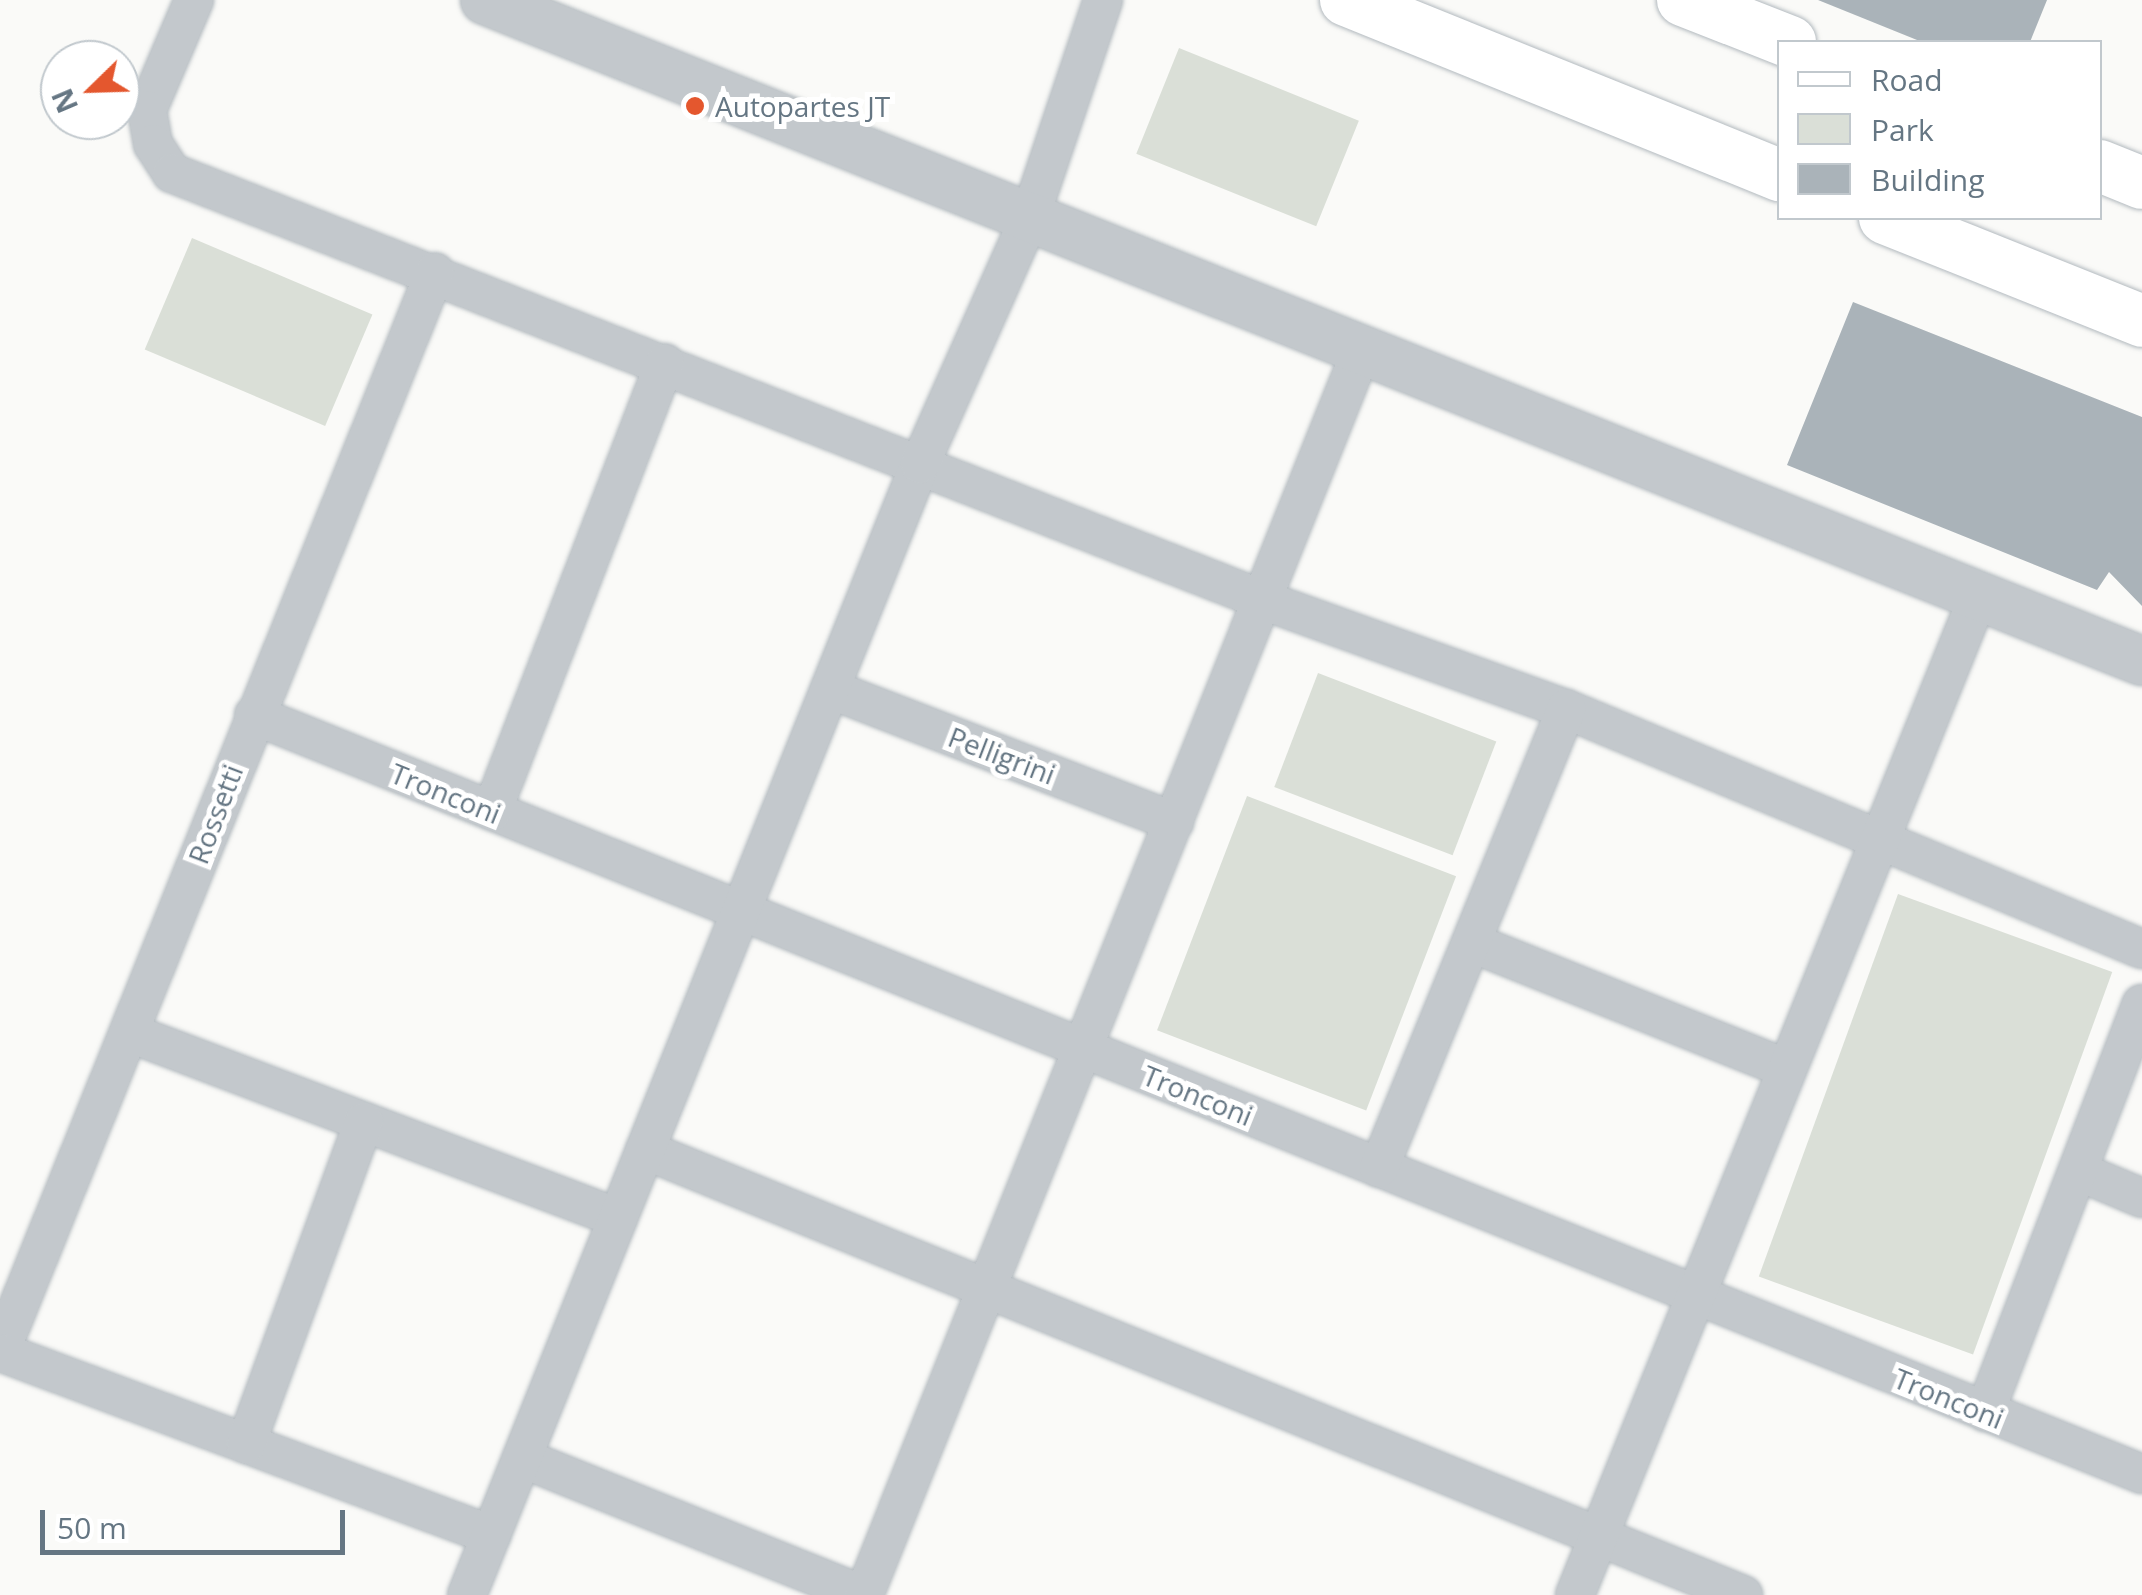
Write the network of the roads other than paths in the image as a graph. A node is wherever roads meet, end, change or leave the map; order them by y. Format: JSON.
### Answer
{"nodes":[{"id":1,"x":194,"y":0,"type":"edge"},
{"id":2,"x":485,"y":0,"type":"edge"},
{"id":3,"x":1104,"y":0,"type":"edge"},
{"id":4,"x":1346,"y":0,"type":"edge"},
{"id":5,"x":1683,"y":0,"type":"edge"},
{"id":6,"x":1785,"y":40,"type":"edge"},
{"id":7,"x":2102,"y":167,"type":"edge"},
{"id":8,"x":1777,"y":174,"type":"edge"},
{"id":9,"x":2142,"y":182,"type":"edge"},
{"id":10,"x":1030,"y":217,"type":"junction"},
{"id":11,"x":1890,"y":220,"type":"edge"},
{"id":12,"x":435,"y":272,"type":"junction"},
{"id":13,"x":2142,"y":321,"type":"edge"},
{"id":14,"x":1361,"y":352,"type":"junction"},
{"id":15,"x":665,"y":363,"type":"junction"},
{"id":16,"x":920,"y":464,"type":"junction"},
{"id":17,"x":1978,"y":597,"type":"junction"},
{"id":18,"x":1262,"y":600,"type":"junction"},
{"id":19,"x":2142,"y":662,"type":"edge"},
{"id":20,"x":830,"y":689,"type":"junction"},
{"id":21,"x":1566,"y":710,"type":"junction"},
{"id":22,"x":254,"y":715,"type":"junction"},
{"id":23,"x":492,"y":811,"type":"junction"},
{"id":24,"x":1174,"y":822,"type":"junction"},
{"id":25,"x":1878,"y":844,"type":"junction"},
{"id":26,"x":741,"y":912,"type":"junction"},
{"id":27,"x":1474,"y":944,"type":"junction"},
{"id":28,"x":2142,"y":949,"type":"edge"},
{"id":29,"x":2142,"y":1004,"type":"edge"},
{"id":30,"x":130,"y":1034,"type":"junction"},
{"id":31,"x":1082,"y":1049,"type":"junction"},
{"id":32,"x":1787,"y":1069,"type":"junction"},
{"id":33,"x":364,"y":1122,"type":"junction"},
{"id":34,"x":645,"y":1150,"type":"junction"},
{"id":35,"x":1378,"y":1168,"type":"junction"},
{"id":36,"x":2078,"y":1171,"type":"junction"},
{"id":37,"x":2142,"y":1198,"type":"edge"},
{"id":38,"x":618,"y":1218,"type":"junction"},
{"id":39,"x":987,"y":1288,"type":"junction"},
{"id":40,"x":1696,"y":1296,"type":"junction"},
{"id":41,"x":3,"y":1353,"type":"edge"},
{"id":42,"x":1984,"y":1412,"type":"junction"},
{"id":43,"x":246,"y":1444,"type":"junction"},
{"id":44,"x":522,"y":1458,"type":"junction"},
{"id":45,"x":2142,"y":1474,"type":"edge"},
{"id":46,"x":491,"y":1535,"type":"junction"},
{"id":47,"x":1599,"y":1536,"type":"junction"},
{"id":48,"x":467,"y":1595,"type":"edge"},
{"id":49,"x":863,"y":1595,"type":"edge"},
{"id":50,"x":1575,"y":1595,"type":"edge"},
{"id":51,"x":1743,"y":1595,"type":"edge"}],
"edges":[{"from":1,"to":12,"type":"street"},
{"from":2,"to":10,"type":"street"},
{"from":3,"to":10,"type":"street"},
{"from":4,"to":8,"type":"main road"},
{"from":5,"to":6,"type":"main road"},
{"from":7,"to":9,"type":"main road"},
{"from":10,"to":14,"type":"street"},
{"from":10,"to":16,"type":"street"},
{"from":11,"to":13,"type":"main road"},
{"from":12,"to":15,"type":"street"},
{"from":12,"to":22,"type":"street","name":"Rossetti"},
{"from":14,"to":17,"type":"street"},
{"from":14,"to":18,"type":"street"},
{"from":15,"to":16,"type":"street"},
{"from":15,"to":23,"type":"street"},
{"from":16,"to":18,"type":"street"},
{"from":16,"to":20,"type":"street"},
{"from":17,"to":19,"type":"street"},
{"from":17,"to":25,"type":"street"},
{"from":18,"to":21,"type":"street"},
{"from":18,"to":24,"type":"street"},
{"from":20,"to":24,"type":"street","name":"Pelligrini"},
{"from":20,"to":26,"type":"street"},
{"from":21,"to":25,"type":"street"},
{"from":21,"to":27,"type":"street"},
{"from":22,"to":23,"type":"street","name":"Tronconi"},
{"from":22,"to":30,"type":"street","name":"Rossetti"},
{"from":23,"to":26,"type":"street","name":"Tronconi"},
{"from":24,"to":31,"type":"street"},
{"from":25,"to":28,"type":"street"},
{"from":25,"to":32,"type":"street"},
{"from":26,"to":31,"type":"street","name":"Tronconi"},
{"from":26,"to":34,"type":"street"},
{"from":27,"to":32,"type":"street"},
{"from":27,"to":35,"type":"street"},
{"from":29,"to":36,"type":"street"},
{"from":30,"to":33,"type":"street"},
{"from":30,"to":41,"type":"street","name":"Rossetti"},
{"from":31,"to":35,"type":"street","name":"Tronconi"},
{"from":31,"to":39,"type":"street"},
{"from":32,"to":40,"type":"street"},
{"from":33,"to":38,"type":"street"},
{"from":33,"to":43,"type":"street"},
{"from":34,"to":38,"type":"street"},
{"from":34,"to":39,"type":"street"},
{"from":35,"to":40,"type":"street","name":"Tronconi"},
{"from":36,"to":37,"type":"street"},
{"from":36,"to":42,"type":"street"},
{"from":38,"to":44,"type":"street"},
{"from":39,"to":47,"type":"street"},
{"from":39,"to":49,"type":"street"},
{"from":40,"to":42,"type":"street","name":"Tronconi"},
{"from":40,"to":47,"type":"street"},
{"from":41,"to":43,"type":"street"},
{"from":42,"to":45,"type":"street","name":"Tronconi"},
{"from":43,"to":46,"type":"street"},
{"from":44,"to":46,"type":"street"},
{"from":44,"to":49,"type":"street"},
{"from":46,"to":48,"type":"street"},
{"from":47,"to":50,"type":"street"},
{"from":47,"to":51,"type":"street"}]}
